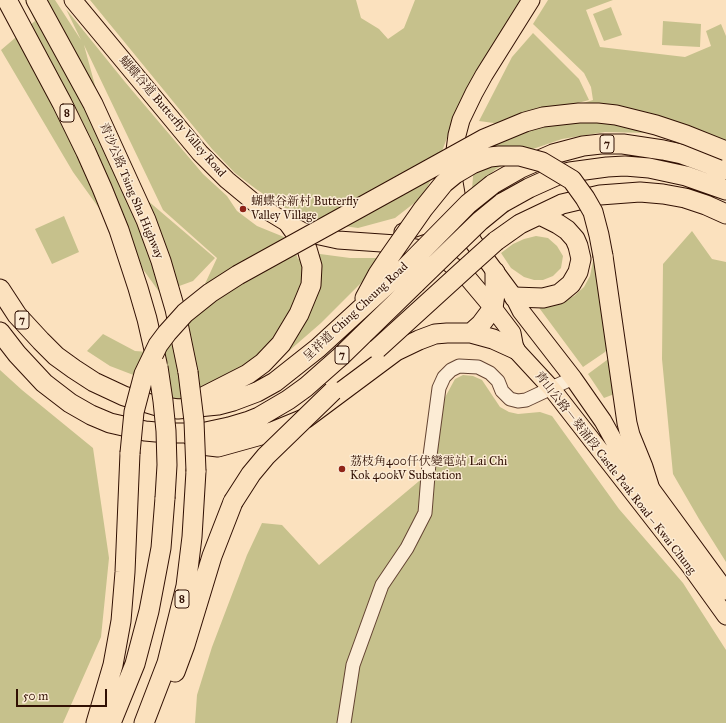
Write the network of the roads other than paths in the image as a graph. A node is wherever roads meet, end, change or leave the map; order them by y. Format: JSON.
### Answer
{"nodes":[{"id":1,"x":7,"y":0,"type":"edge"},
{"id":2,"x":36,"y":0,"type":"edge"},
{"id":3,"x":73,"y":0,"type":"edge"},
{"id":4,"x":531,"y":0,"type":"edge"},
{"id":5,"x":726,"y":151,"type":"edge"},
{"id":6,"x":726,"y":170,"type":"edge"},
{"id":7,"x":453,"y":174,"type":"junction"},
{"id":8,"x":726,"y":190,"type":"edge"},
{"id":9,"x":726,"y":214,"type":"edge"},
{"id":10,"x":540,"y":215,"type":"junction"},
{"id":11,"x":289,"y":224,"type":"junction"},
{"id":12,"x":351,"y":241,"type":"junction"},
{"id":13,"x":396,"y":265,"type":"junction"},
{"id":14,"x":495,"y":272,"type":"junction"},
{"id":15,"x":0,"y":289,"type":"edge"},
{"id":16,"x":514,"y":297,"type":"junction"},
{"id":17,"x":493,"y":308,"type":"junction"},
{"id":18,"x":0,"y":332,"type":"edge"},
{"id":19,"x":471,"y":333,"type":"junction"},
{"id":20,"x":515,"y":349,"type":"junction"},
{"id":21,"x":573,"y":378,"type":"junction"},
{"id":22,"x":552,"y":389,"type":"junction"},
{"id":23,"x":178,"y":409,"type":"junction"},
{"id":24,"x":189,"y":434,"type":"junction"},
{"id":25,"x":649,"y":486,"type":"junction"},
{"id":26,"x":726,"y":591,"type":"edge"},
{"id":27,"x":726,"y":616,"type":"edge"},
{"id":28,"x":96,"y":723,"type":"edge"},
{"id":29,"x":111,"y":723,"type":"edge"},
{"id":30,"x":144,"y":723,"type":"edge"},
{"id":31,"x":153,"y":723,"type":"edge"},
{"id":32,"x":344,"y":723,"type":"edge"}],
"edges":[{"from":1,"to":29,"type":"highway","number":"8","bridge":true},
{"from":2,"to":30,"type":"highway","name":"青沙公路 Tsing Sha Highway","number":"8","bridge":true},
{"from":3,"to":11,"type":"main road","name":"蝴蝶谷道 Butterfly Valley Road"},
{"from":4,"to":7,"type":"main road"},
{"from":5,"to":28,"type":"highway","bridge":true},
{"from":6,"to":13,"type":"highway","name":"呈祥道 Ching Cheung Road","number":"7","bridge":true},
{"from":7,"to":12,"type":"main road"},
{"from":7,"to":14,"type":"main road","name":"青山公路－葵涌段 Castle Peak Road – Kwai Chung"},
{"from":8,"to":24,"type":"highway","name":"呈祥道 Ching Cheung Road","number":"7","bridge":true},
{"from":9,"to":10,"type":"highway"},
{"from":10,"to":16,"type":"highway"},
{"from":10,"to":31,"type":"highway","bridge":true},
{"from":11,"to":12,"type":"main road","name":"蝴蝶谷道 Butterfly Valley Road"},
{"from":11,"to":23,"type":"highway"},
{"from":12,"to":17,"type":"main road","name":"青山公路－葵涌段 Castle Peak Road – Kwai Chung"},
{"from":13,"to":23,"type":"highway","name":"呈祥道 Ching Cheung Road","number":"7"},
{"from":13,"to":25,"type":"highway","bridge":true},
{"from":14,"to":16,"type":"main road","name":"青山公路－葵涌段 Castle Peak Road – Kwai Chung"},
{"from":14,"to":17,"type":"highway"},
{"from":15,"to":23,"type":"highway","name":"呈祥道 Ching Cheung Road","number":"7","bridge":true},
{"from":16,"to":21,"type":"main road","name":"青山公路－葵涌段 Castle Peak Road – Kwai Chung"},
{"from":17,"to":19,"type":"highway"},
{"from":17,"to":20,"type":"main road","name":"青山公路－葵涌段 Castle Peak Road – Kwai Chung"},
{"from":18,"to":24,"type":"highway","name":"呈祥道 Ching Cheung Road","number":"7"},
{"from":19,"to":20,"type":"highway"},
{"from":19,"to":24,"type":"highway"},
{"from":20,"to":22,"type":"main road","name":"青山公路－葵涌段 Castle Peak Road – Kwai Chung"},
{"from":21,"to":22,"type":"street"},
{"from":21,"to":25,"type":"main road","name":"青山公路－葵涌段 Castle Peak Road – Kwai Chung"},
{"from":22,"to":27,"type":"main road","name":"青山公路－葵涌段 Castle Peak Road – Kwai Chung"},
{"from":22,"to":32,"type":"street"},
{"from":25,"to":26,"type":"main road","name":"青山公路－葵涌段 Castle Peak Road – Kwai Chung"}]}
